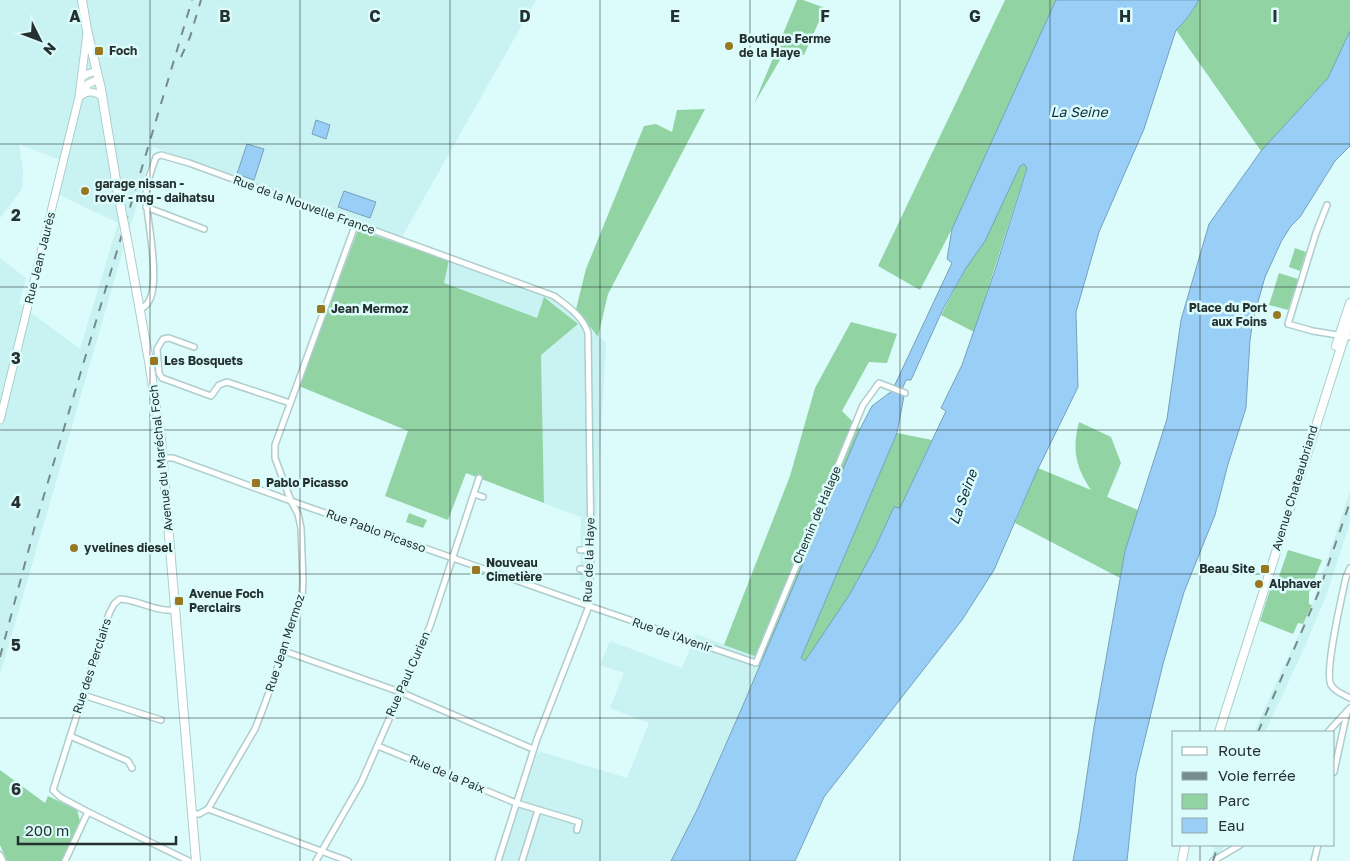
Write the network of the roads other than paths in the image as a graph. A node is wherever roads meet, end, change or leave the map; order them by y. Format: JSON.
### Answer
{"nodes":[{"id":1,"x":82,"y":0,"type":"edge"},
{"id":2,"x":87,"y":30,"type":"junction"},
{"id":3,"x":98,"y":75,"type":"junction"},
{"id":4,"x":82,"y":77,"type":"junction"},
{"id":5,"x":102,"y":96,"type":"junction"},
{"id":6,"x":79,"y":97,"type":"junction"},
{"id":7,"x":1327,"y":206,"type":"dead end"},
{"id":8,"x":146,"y":207,"type":"junction"},
{"id":9,"x":356,"y":223,"type":"junction"},
{"id":10,"x":204,"y":229,"type":"dead end"},
{"id":11,"x":1350,"y":303,"type":"edge"},
{"id":12,"x":139,"y":309,"type":"junction"},
{"id":13,"x":1350,"y":320,"type":"edge"},
{"id":14,"x":588,"y":333,"type":"joint"},
{"id":15,"x":1345,"y":336,"type":"edge"},
{"id":16,"x":194,"y":347,"type":"dead end"},
{"id":17,"x":905,"y":393,"type":"dead end"},
{"id":18,"x":290,"y":403,"type":"junction"},
{"id":19,"x":0,"y":420,"type":"edge"},
{"id":20,"x":163,"y":458,"type":"junction"},
{"id":21,"x":479,"y":478,"type":"dead end"},
{"id":22,"x":474,"y":494,"type":"junction"},
{"id":23,"x":483,"y":497,"type":"dead end"},
{"id":24,"x":291,"y":501,"type":"junction"},
{"id":25,"x":591,"y":549,"type":"junction"},
{"id":26,"x":580,"y":550,"type":"dead end"},
{"id":27,"x":453,"y":558,"type":"junction"},
{"id":28,"x":1350,"y":568,"type":"edge"},
{"id":29,"x":580,"y":569,"type":"dead end"},
{"id":30,"x":590,"y":570,"type":"junction"},
{"id":31,"x":588,"y":606,"type":"junction"},
{"id":32,"x":175,"y":610,"type":"junction"},
{"id":33,"x":284,"y":651,"type":"junction"},
{"id":34,"x":756,"y":663,"type":"joint"},
{"id":35,"x":400,"y":692,"type":"junction"},
{"id":36,"x":83,"y":695,"type":"junction"},
{"id":37,"x":1350,"y":698,"type":"edge"},
{"id":38,"x":1348,"y":710,"type":"edge"},
{"id":39,"x":161,"y":720,"type":"dead end"},
{"id":40,"x":1218,"y":731,"type":"edge"},
{"id":41,"x":1329,"y":731,"type":"edge"},
{"id":42,"x":70,"y":736,"type":"junction"},
{"id":43,"x":378,"y":746,"type":"junction"},
{"id":44,"x":534,"y":749,"type":"junction"},
{"id":45,"x":132,"y":768,"type":"dead end"},
{"id":46,"x":1335,"y":768,"type":"edge"},
{"id":47,"x":516,"y":803,"type":"junction"},
{"id":48,"x":208,"y":809,"type":"junction"},
{"id":49,"x":538,"y":810,"type":"junction"},
{"id":50,"x":88,"y":812,"type":"junction"},
{"id":51,"x":193,"y":814,"type":"junction"},
{"id":52,"x":577,"y":830,"type":"dead end"},
{"id":53,"x":1185,"y":846,"type":"edge"},
{"id":54,"x":1238,"y":846,"type":"edge"},
{"id":55,"x":1318,"y":846,"type":"edge"},
{"id":56,"x":323,"y":852,"type":"junction"},
{"id":57,"x":0,"y":855,"type":"edge"},
{"id":58,"x":1215,"y":860,"type":"edge"},
{"id":59,"x":3,"y":861,"type":"edge"},
{"id":60,"x":65,"y":861,"type":"edge"},
{"id":61,"x":189,"y":861,"type":"edge"},
{"id":62,"x":195,"y":861,"type":"edge"},
{"id":63,"x":316,"y":861,"type":"edge"},
{"id":64,"x":348,"y":861,"type":"edge"},
{"id":65,"x":498,"y":861,"type":"edge"},
{"id":66,"x":522,"y":861,"type":"edge"},
{"id":67,"x":1182,"y":861,"type":"edge"},
{"id":68,"x":1314,"y":861,"type":"edge"}],
"edges":[{"from":1,"to":2,"type":"main road","name":"Avenue du Maréchal Foch"},
{"from":2,"to":3,"type":"main road","name":"Avenue du Maréchal Foch"},
{"from":2,"to":4,"type":"main road","name":"Rue Jean Jaurès"},
{"from":3,"to":4,"type":"main road"},
{"from":3,"to":5,"type":"main road","name":"Avenue du Maréchal Foch"},
{"from":3,"to":6,"type":"main road"},
{"from":4,"to":6,"type":"main road","name":"Rue Jean Jaurès"},
{"from":5,"to":6,"type":"main road"},
{"from":5,"to":12,"type":"main road","name":"Avenue du Maréchal Foch","bridge":true},
{"from":6,"to":19,"type":"main road","name":"Rue Jean Jaurès"},
{"from":7,"to":15,"type":"street"},
{"from":8,"to":9,"type":"street","name":"Rue de la Nouvelle France"},
{"from":8,"to":10,"type":"street"},
{"from":8,"to":12,"type":"street","name":"Rue de la Nouvelle France"},
{"from":9,"to":14,"type":"street","name":"Rue de la Nouvelle France"},
{"from":9,"to":18,"type":"street","name":"Rue Jean Mermoz"},
{"from":11,"to":15,"type":"main road","name":"Avenue Chateaubriand"},
{"from":12,"to":20,"type":"main road","name":"Avenue du Maréchal Foch"},
{"from":13,"to":15,"type":"main road","name":"Avenue Chateaubriand"},
{"from":14,"to":25,"type":"street","name":"Rue de la Haye"},
{"from":15,"to":40,"type":"main road","name":"Avenue Chateaubriand"},
{"from":16,"to":18,"type":"street"},
{"from":17,"to":34,"type":"street","name":"Chemin de Halage"},
{"from":18,"to":24,"type":"street","name":"Rue Jean Mermoz"},
{"from":20,"to":24,"type":"street","name":"Rue Pablo Picasso"},
{"from":20,"to":32,"type":"main road","name":"Avenue du Maréchal Foch"},
{"from":21,"to":22,"type":"street","name":"Rue Paul Curien"},
{"from":22,"to":23,"type":"street"},
{"from":22,"to":27,"type":"street","name":"Rue Paul Curien"},
{"from":24,"to":27,"type":"street","name":"Rue Pablo Picasso"},
{"from":24,"to":33,"type":"street","name":"Rue Jean Mermoz"},
{"from":25,"to":26,"type":"street"},
{"from":25,"to":30,"type":"street","name":"Rue de la Haye"},
{"from":27,"to":31,"type":"street","name":"Rue Pablo Picasso"},
{"from":27,"to":35,"type":"street","name":"Rue Paul Curien"},
{"from":28,"to":37,"type":"street"},
{"from":29,"to":30,"type":"street"},
{"from":30,"to":31,"type":"street","name":"Rue de la Haye"},
{"from":31,"to":34,"type":"street","name":"Rue de l'Avenir"},
{"from":31,"to":44,"type":"street","name":"Rue de la Haye"},
{"from":32,"to":36,"type":"street","name":"Rue des Perclairs"},
{"from":32,"to":51,"type":"main road","name":"Avenue du Maréchal Foch"},
{"from":33,"to":35,"type":"street"},
{"from":33,"to":48,"type":"street","name":"Rue Jean Mermoz"},
{"from":35,"to":43,"type":"street","name":"Rue Paul Curien"},
{"from":35,"to":44,"type":"street"},
{"from":36,"to":39,"type":"street"},
{"from":36,"to":42,"type":"street","name":"Rue des Perclairs"},
{"from":38,"to":41,"type":"street"},
{"from":38,"to":46,"type":"street"},
{"from":42,"to":45,"type":"street"},
{"from":42,"to":50,"type":"street","name":"Rue des Perclairs"},
{"from":43,"to":47,"type":"street","name":"Rue de la Paix"},
{"from":43,"to":56,"type":"street","name":"Rue Paul Curien"},
{"from":44,"to":47,"type":"street","name":"Rue de la Haye"},
{"from":47,"to":49,"type":"street","name":"Rue de la Paix"},
{"from":47,"to":65,"type":"street","name":"Rue de la Haye"},
{"from":48,"to":51,"type":"street"},
{"from":48,"to":56,"type":"street"},
{"from":49,"to":52,"type":"street","name":"Rue de la Paix"},
{"from":49,"to":66,"type":"street"},
{"from":50,"to":60,"type":"street"},
{"from":50,"to":61,"type":"street"},
{"from":51,"to":62,"type":"main road","name":"Avenue du Maréchal Foch"},
{"from":53,"to":67,"type":"main road"},
{"from":54,"to":58,"type":"street"},
{"from":55,"to":68,"type":"street"},
{"from":56,"to":63,"type":"street","name":"Rue Paul Curien"},
{"from":56,"to":64,"type":"street"},
{"from":57,"to":59,"type":"street"}]}
